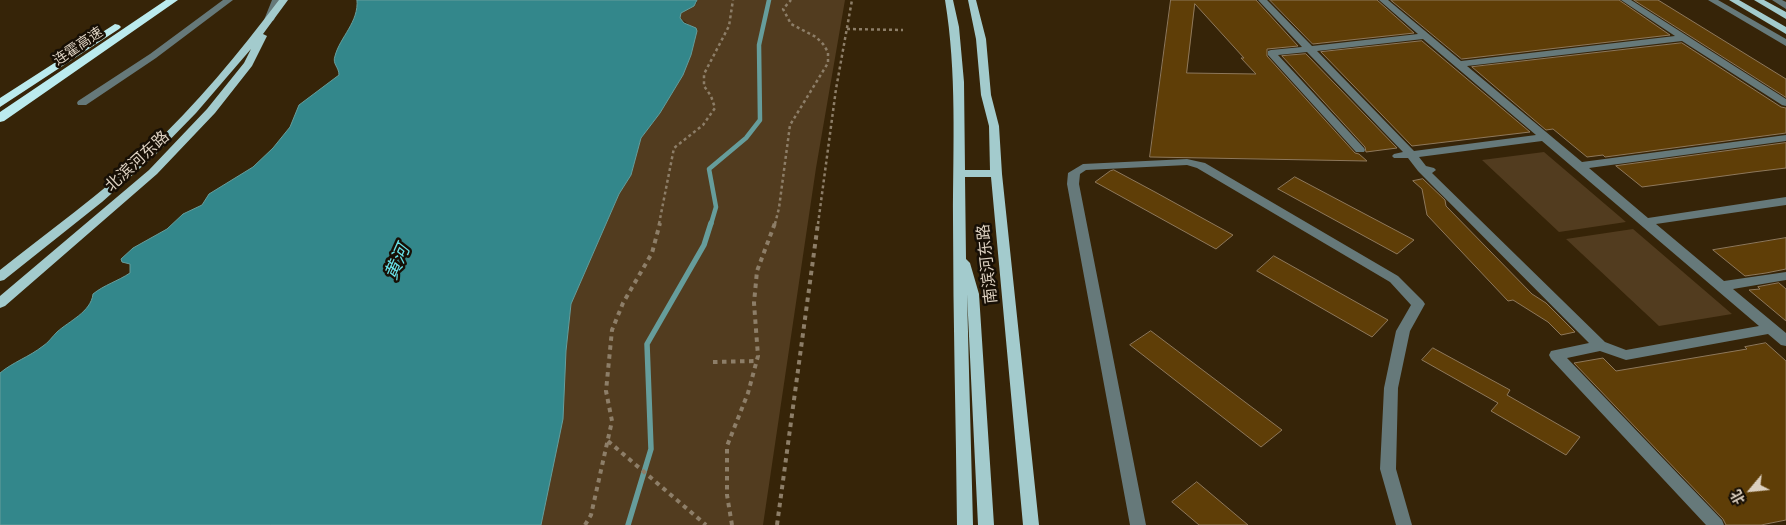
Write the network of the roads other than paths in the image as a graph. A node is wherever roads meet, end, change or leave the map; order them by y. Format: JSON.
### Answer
{"nodes":[{"id":1,"x":156,"y":0,"type":"edge"},
{"id":2,"x":173,"y":0,"type":"edge"},
{"id":3,"x":228,"y":0,"type":"edge"},
{"id":4,"x":276,"y":0,"type":"edge"},
{"id":5,"x":284,"y":0,"type":"edge"},
{"id":6,"x":949,"y":0,"type":"edge"},
{"id":7,"x":972,"y":0,"type":"edge"},
{"id":8,"x":1262,"y":0,"type":"edge"},
{"id":9,"x":1383,"y":0,"type":"edge"},
{"id":10,"x":1625,"y":0,"type":"edge"},
{"id":11,"x":1712,"y":0,"type":"edge"},
{"id":12,"x":1733,"y":0,"type":"edge"},
{"id":13,"x":1758,"y":0,"type":"edge"},
{"id":14,"x":1776,"y":0,"type":"edge"},
{"id":15,"x":1786,"y":6,"type":"edge"},
{"id":16,"x":1786,"y":16,"type":"edge"},
{"id":17,"x":269,"y":20,"type":"junction"},
{"id":18,"x":1786,"y":31,"type":"edge"},
{"id":19,"x":1426,"y":36,"type":"junction"},
{"id":20,"x":1683,"y":38,"type":"junction"},
{"id":21,"x":1786,"y":43,"type":"edge"},
{"id":22,"x":1311,"y":49,"type":"junction"},
{"id":23,"x":1459,"y":64,"type":"junction"},
{"id":24,"x":0,"y":103,"type":"edge"},
{"id":25,"x":82,"y":103,"type":"dead end"},
{"id":26,"x":1786,"y":103,"type":"edge"},
{"id":27,"x":0,"y":118,"type":"edge"},
{"id":28,"x":1545,"y":136,"type":"junction"},
{"id":29,"x":1786,"y":138,"type":"edge"},
{"id":30,"x":1360,"y":150,"type":"dead end"},
{"id":31,"x":1411,"y":154,"type":"junction"},
{"id":32,"x":1398,"y":156,"type":"dead end"},
{"id":33,"x":1580,"y":166,"type":"junction"},
{"id":34,"x":959,"y":173,"type":"junction"},
{"id":35,"x":996,"y":174,"type":"junction"},
{"id":36,"x":1786,"y":201,"type":"edge"},
{"id":37,"x":1645,"y":222,"type":"junction"},
{"id":38,"x":959,"y":246,"type":"junction"},
{"id":39,"x":1786,"y":276,"type":"edge"},
{"id":40,"x":0,"y":277,"type":"edge"},
{"id":41,"x":1722,"y":286,"type":"junction"},
{"id":42,"x":6,"y":292,"type":"edge"},
{"id":43,"x":0,"y":303,"type":"edge"},
{"id":44,"x":1590,"y":324,"type":"dead end"},
{"id":45,"x":1772,"y":328,"type":"junction"},
{"id":46,"x":1786,"y":341,"type":"edge"},
{"id":47,"x":1600,"y":346,"type":"junction"},
{"id":48,"x":966,"y":525,"type":"edge"},
{"id":49,"x":986,"y":525,"type":"edge"},
{"id":50,"x":1031,"y":525,"type":"edge"},
{"id":51,"x":1138,"y":525,"type":"edge"},
{"id":52,"x":1404,"y":525,"type":"edge"},
{"id":53,"x":1716,"y":525,"type":"edge"}],
"edges":[{"from":1,"to":24,"type":"highway","name":"连霍高速"},
{"from":2,"to":27,"type":"highway","name":"连霍高速"},
{"from":3,"to":25,"type":"street"},
{"from":4,"to":17,"type":"street"},
{"from":5,"to":17,"type":"main road","name":"北滨河东路"},
{"from":6,"to":34,"type":"main road","name":"南滨河东路"},
{"from":7,"to":35,"type":"main road","name":"南滨河东路"},
{"from":8,"to":22,"type":"street"},
{"from":9,"to":19,"type":"street"},
{"from":10,"to":20,"type":"street"},
{"from":11,"to":21,"type":"street"},
{"from":12,"to":18,"type":"main road"},
{"from":13,"to":16,"type":"main road"},
{"from":14,"to":15,"type":"street"},
{"from":17,"to":40,"type":"main road","name":"北滨河东路"},
{"from":17,"to":42,"type":"main road","name":"北滨河东路"},
{"from":19,"to":22,"type":"street"},
{"from":19,"to":23,"type":"street"},
{"from":20,"to":23,"type":"street"},
{"from":20,"to":26,"type":"street"},
{"from":22,"to":30,"type":"street"},
{"from":22,"to":31,"type":"street"},
{"from":23,"to":28,"type":"street"},
{"from":28,"to":31,"type":"street"},
{"from":28,"to":33,"type":"street"},
{"from":29,"to":33,"type":"street"},
{"from":31,"to":32,"type":"street"},
{"from":31,"to":47,"type":"street"},
{"from":33,"to":37,"type":"street"},
{"from":34,"to":35,"type":"main road"},
{"from":34,"to":38,"type":"main road","name":"南滨河东路"},
{"from":35,"to":50,"type":"main road","name":"南滨河东路"},
{"from":36,"to":37,"type":"street"},
{"from":37,"to":41,"type":"street"},
{"from":38,"to":48,"type":"main road","name":"南滨河东路"},
{"from":38,"to":49,"type":"main road"},
{"from":39,"to":41,"type":"street"},
{"from":41,"to":45,"type":"street"},
{"from":42,"to":43,"type":"main road","name":"北滨河东路"},
{"from":44,"to":47,"type":"street"},
{"from":45,"to":46,"type":"street"},
{"from":45,"to":47,"type":"street"},
{"from":47,"to":53,"type":"street"},
{"from":51,"to":52,"type":"street"}]}
